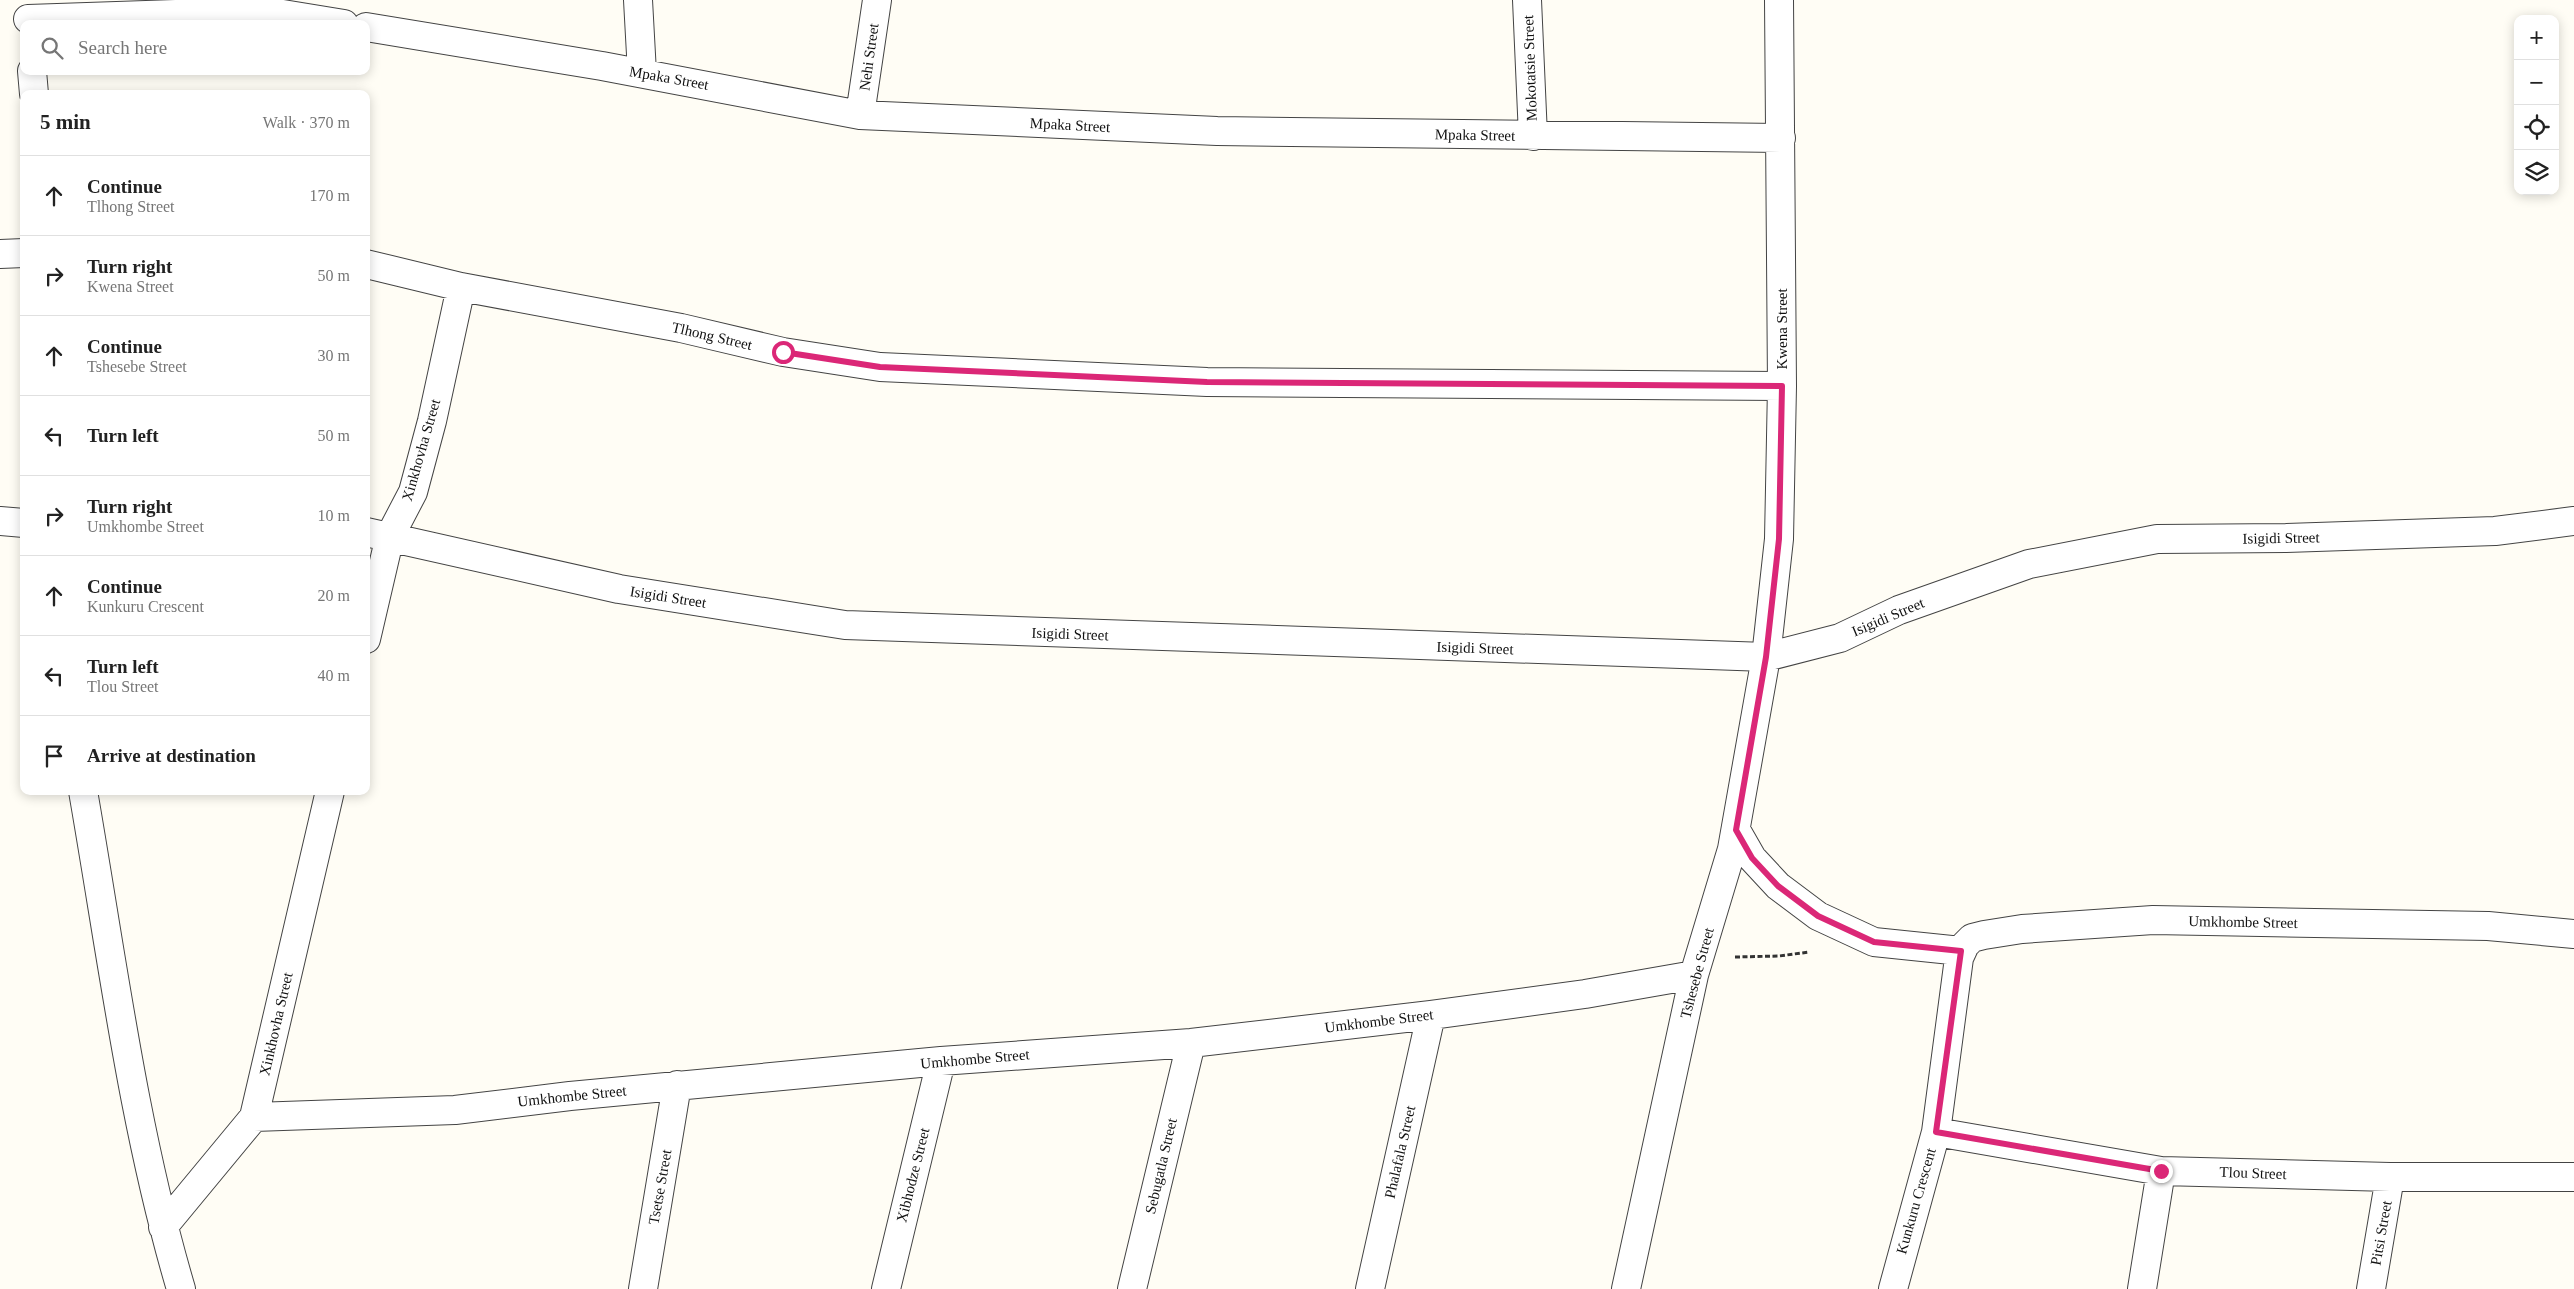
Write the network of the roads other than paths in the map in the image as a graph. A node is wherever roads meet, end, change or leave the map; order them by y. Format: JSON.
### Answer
{"nodes":[{"id":1,"x":638,"y":0,"type":"edge"},
{"id":2,"x":877,"y":0,"type":"edge"},
{"id":3,"x":1527,"y":0,"type":"edge"},
{"id":4,"x":1779,"y":0,"type":"edge"},
{"id":5,"x":28,"y":14,"type":"edge"},
{"id":6,"x":319,"y":20,"type":"edge"},
{"id":7,"x":370,"y":28,"type":"edge"},
{"id":8,"x":642,"y":73,"type":"junction"},
{"id":9,"x":32,"y":75,"type":"edge"},
{"id":10,"x":34,"y":90,"type":"edge"},
{"id":11,"x":860,"y":115,"type":"junction"},
{"id":12,"x":1533,"y":136,"type":"junction"},
{"id":13,"x":1781,"y":138,"type":"junction"},
{"id":14,"x":20,"y":253,"type":"edge"},
{"id":15,"x":0,"y":254,"type":"edge"},
{"id":16,"x":370,"y":265,"type":"edge"},
{"id":17,"x":461,"y":287,"type":"junction"},
{"id":18,"x":1782,"y":386,"type":"junction"},
{"id":19,"x":0,"y":521,"type":"edge"},
{"id":20,"x":2574,"y":521,"type":"edge"},
{"id":21,"x":20,"y":523,"type":"edge"},
{"id":22,"x":378,"y":534,"type":"edge"},
{"id":23,"x":370,"y":604,"type":"edge"},
{"id":24,"x":1766,"y":657,"type":"junction"},
{"id":25,"x":84,"y":795,"type":"edge"},
{"id":26,"x":329,"y":795,"type":"edge"},
{"id":27,"x":1736,"y":830,"type":"junction"},
{"id":28,"x":2574,"y":934,"type":"edge"},
{"id":29,"x":1961,"y":951,"type":"junction"},
{"id":30,"x":1697,"y":967,"type":"junction"},
{"id":31,"x":1431,"y":1014,"type":"junction"},
{"id":32,"x":1191,"y":1042,"type":"junction"},
{"id":33,"x":941,"y":1061,"type":"junction"},
{"id":34,"x":677,"y":1086,"type":"junction"},
{"id":35,"x":254,"y":1117,"type":"junction"},
{"id":36,"x":1936,"y":1132,"type":"junction"},
{"id":37,"x":2161,"y":1171,"type":"junction"},
{"id":38,"x":2390,"y":1177,"type":"junction"},
{"id":39,"x":2574,"y":1177,"type":"edge"},
{"id":40,"x":163,"y":1227,"type":"junction"},
{"id":41,"x":181,"y":1289,"type":"edge"},
{"id":42,"x":643,"y":1289,"type":"edge"},
{"id":43,"x":886,"y":1289,"type":"edge"},
{"id":44,"x":1132,"y":1289,"type":"edge"},
{"id":45,"x":1370,"y":1289,"type":"edge"},
{"id":46,"x":1626,"y":1289,"type":"edge"},
{"id":47,"x":1892,"y":1289,"type":"edge"},
{"id":48,"x":2142,"y":1289,"type":"edge"},
{"id":49,"x":2371,"y":1289,"type":"edge"}],
"edges":[{"from":1,"to":8,"type":"street"},
{"from":2,"to":11,"type":"street","name":"Nehi Street"},
{"from":3,"to":12,"type":"street","name":"Mokotatsie Street"},
{"from":4,"to":13,"type":"street","name":"Kwena Street"},
{"from":5,"to":6,"type":"street"},
{"from":7,"to":8,"type":"street","name":"Mpaka Street"},
{"from":8,"to":11,"type":"street","name":"Mpaka Street"},
{"from":9,"to":10,"type":"street"},
{"from":11,"to":12,"type":"street","name":"Mpaka Street"},
{"from":12,"to":13,"type":"street","name":"Mpaka Street"},
{"from":13,"to":18,"type":"street","name":"Kwena Street"},
{"from":14,"to":15,"type":"street"},
{"from":16,"to":17,"type":"street","name":"Tlhong Street"},
{"from":17,"to":18,"type":"street","name":"Tlhong Street"},
{"from":17,"to":22,"type":"street","name":"Xinkhovha Street"},
{"from":18,"to":24,"type":"street","name":"Kwena Street"},
{"from":19,"to":21,"type":"street"},
{"from":20,"to":24,"type":"street","name":"Isigidi Street"},
{"from":22,"to":23,"type":"street","name":"Xinkhovha Street"},
{"from":22,"to":24,"type":"street","name":"Isigidi Street"},
{"from":24,"to":27,"type":"street","name":"Tshesebe Street"},
{"from":25,"to":40,"type":"street"},
{"from":26,"to":35,"type":"street","name":"Xinkhovha Street"},
{"from":27,"to":29,"type":"street"},
{"from":27,"to":30,"type":"street","name":"Tshesebe Street"},
{"from":28,"to":29,"type":"street","name":"Umkhombe Street"},
{"from":29,"to":36,"type":"street","name":"Kunkuru Crescent"},
{"from":30,"to":31,"type":"street","name":"Umkhombe Street"},
{"from":30,"to":46,"type":"street","name":"Tshesebe Street"},
{"from":31,"to":32,"type":"street","name":"Umkhombe Street"},
{"from":31,"to":45,"type":"street","name":"Phalafala Street"},
{"from":32,"to":33,"type":"street","name":"Umkhombe Street"},
{"from":32,"to":44,"type":"street","name":"Sebugatla Street"},
{"from":33,"to":34,"type":"street","name":"Umkhombe Street"},
{"from":33,"to":43,"type":"street","name":"Xibhodze Street"},
{"from":34,"to":35,"type":"street","name":"Umkhombe Street"},
{"from":34,"to":42,"type":"street","name":"Tsetse Street"},
{"from":35,"to":40,"type":"street","name":"Xinkhovha Street"},
{"from":36,"to":37,"type":"street","name":"Tlou Street"},
{"from":36,"to":47,"type":"street","name":"Kunkuru Crescent"},
{"from":37,"to":38,"type":"street","name":"Tlou Street"},
{"from":37,"to":48,"type":"street"},
{"from":38,"to":39,"type":"street","name":"Tlou Street"},
{"from":38,"to":49,"type":"street","name":"Pitsi Street"},
{"from":40,"to":41,"type":"street"}]}
